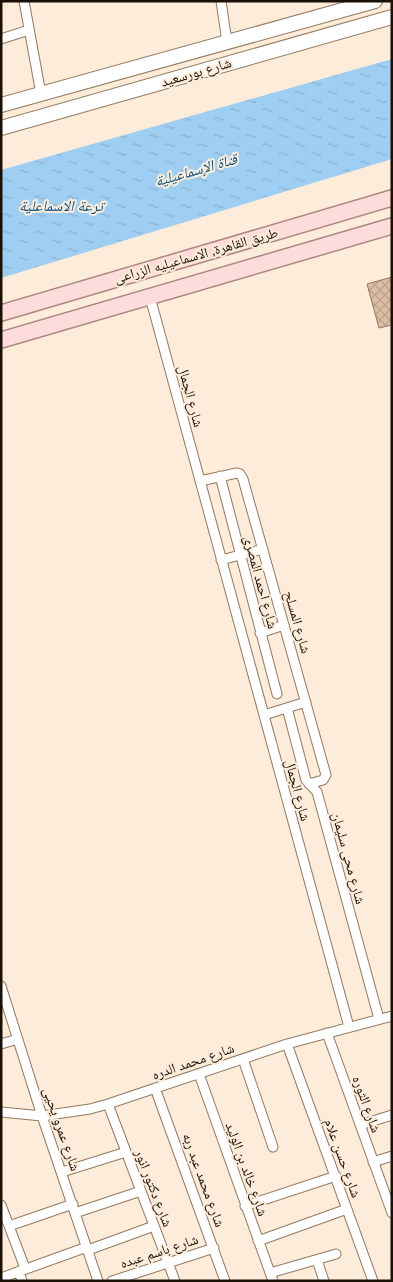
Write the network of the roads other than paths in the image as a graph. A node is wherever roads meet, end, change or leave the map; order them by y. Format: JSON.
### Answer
{"nodes":[{"id":1,"x":24,"y":1,"type":"edge"},
{"id":2,"x":222,"y":1,"type":"edge"},
{"id":3,"x":374,"y":1,"type":"edge"},
{"id":4,"x":346,"y":5,"type":"edge"},
{"id":5,"x":392,"y":17,"type":"edge"},
{"id":6,"x":29,"y":30,"type":"junction"},
{"id":7,"x":1,"y":39,"type":"edge"},
{"id":8,"x":227,"y":42,"type":"junction"},
{"id":9,"x":41,"y":94,"type":"junction"},
{"id":10,"x":1,"y":105,"type":"edge"},
{"id":11,"x":1,"y":128,"type":"edge"},
{"id":12,"x":392,"y":198,"type":"edge"},
{"id":13,"x":392,"y":226,"type":"edge"},
{"id":14,"x":150,"y":297,"type":"junction"},
{"id":15,"x":1,"y":313,"type":"edge"},
{"id":16,"x":1,"y":340,"type":"edge"},
{"id":17,"x":220,"y":476,"type":"junction"},
{"id":18,"x":200,"y":481,"type":"junction"},
{"id":19,"x":263,"y":549,"type":"junction"},
{"id":20,"x":239,"y":555,"type":"junction"},
{"id":21,"x":222,"y":560,"type":"junction"},
{"id":22,"x":250,"y":593,"type":"junction"},
{"id":23,"x":232,"y":598,"type":"junction"},
{"id":24,"x":284,"y":625,"type":"junction"},
{"id":25,"x":260,"y":632,"type":"junction"},
{"id":26,"x":277,"y":694,"type":"dead end"},
{"id":27,"x":306,"y":702,"type":"junction"},
{"id":28,"x":287,"y":708,"type":"junction"},
{"id":29,"x":264,"y":715,"type":"junction"},
{"id":30,"x":309,"y":784,"type":"junction"},
{"id":31,"x":2,"y":993,"type":"edge"},
{"id":32,"x":391,"y":1018,"type":"edge"},
{"id":33,"x":379,"y":1019,"type":"junction"},
{"id":34,"x":349,"y":1027,"type":"junction"},
{"id":35,"x":327,"y":1033,"type":"junction"},
{"id":36,"x":18,"y":1039,"type":"junction"},
{"id":37,"x":1,"y":1044,"type":"edge"},
{"id":38,"x":287,"y":1044,"type":"junction"},
{"id":39,"x":243,"y":1059,"type":"junction"},
{"id":40,"x":199,"y":1074,"type":"junction"},
{"id":41,"x":155,"y":1088,"type":"junction"},
{"id":42,"x":108,"y":1104,"type":"junction"},
{"id":43,"x":1,"y":1112,"type":"edge"},
{"id":44,"x":392,"y":1114,"type":"edge"},
{"id":45,"x":42,"y":1116,"type":"junction"},
{"id":46,"x":360,"y":1125,"type":"junction"},
{"id":47,"x":273,"y":1147,"type":"dead end"},
{"id":48,"x":126,"y":1152,"type":"junction"},
{"id":49,"x":392,"y":1156,"type":"edge"},
{"id":50,"x":373,"y":1162,"type":"junction"},
{"id":51,"x":62,"y":1172,"type":"junction"},
{"id":52,"x":336,"y":1176,"type":"junction"},
{"id":53,"x":141,"y":1191,"type":"junction"},
{"id":54,"x":389,"y":1198,"type":"edge"},
{"id":55,"x":1,"y":1205,"type":"edge"},
{"id":56,"x":245,"y":1206,"type":"junction"},
{"id":57,"x":74,"y":1208,"type":"junction"},
{"id":58,"x":347,"y":1209,"type":"junction"},
{"id":59,"x":392,"y":1213,"type":"edge"},
{"id":60,"x":9,"y":1226,"type":"junction"},
{"id":61,"x":154,"y":1226,"type":"junction"},
{"id":62,"x":258,"y":1241,"type":"junction"},
{"id":63,"x":87,"y":1248,"type":"junction"},
{"id":64,"x":214,"y":1248,"type":"junction"},
{"id":65,"x":336,"y":1254,"type":"dead end"},
{"id":66,"x":317,"y":1260,"type":"junction"},
{"id":67,"x":168,"y":1263,"type":"junction"},
{"id":68,"x":22,"y":1270,"type":"junction"},
{"id":69,"x":271,"y":1277,"type":"edge"},
{"id":70,"x":1,"y":1278,"type":"edge"},
{"id":71,"x":22,"y":1281,"type":"edge"},
{"id":72,"x":98,"y":1281,"type":"edge"},
{"id":73,"x":112,"y":1281,"type":"edge"},
{"id":74,"x":175,"y":1281,"type":"edge"},
{"id":75,"x":226,"y":1281,"type":"edge"},
{"id":76,"x":324,"y":1281,"type":"edge"},
{"id":77,"x":374,"y":1281,"type":"edge"}],
"edges":[{"from":1,"to":6,"type":"street"},
{"from":2,"to":8,"type":"street"},
{"from":3,"to":4,"type":"main road","name":"شارع بورسعيد"},
{"from":4,"to":8,"type":"main road","name":"شارع بورسعيد"},
{"from":5,"to":11,"type":"main road","name":"شارع بورسعيد"},
{"from":6,"to":7,"type":"street"},
{"from":6,"to":9,"type":"street"},
{"from":8,"to":9,"type":"main road","name":"شارع بورسعيد"},
{"from":9,"to":10,"type":"main road","name":"شارع بورسعيد"},
{"from":12,"to":15,"type":"main road","name":"طريق القاهرة, الاسماعيليه الزراعى"},
{"from":13,"to":14,"type":"main road","name":"طريق القاهرة, الاسماعيليه الزراعى"},
{"from":14,"to":16,"type":"main road","name":"طريق القاهرة, الاسماعيليه الزراعى"},
{"from":14,"to":18,"type":"street","name":"شارع الجمال"},
{"from":17,"to":18,"type":"street"},
{"from":17,"to":19,"type":"street","name":"شارع المسلح"},
{"from":17,"to":20,"type":"street","name":"شارع احمد المصرى"},
{"from":18,"to":21,"type":"street","name":"شارع الجمال"},
{"from":19,"to":20,"type":"street"},
{"from":19,"to":24,"type":"street","name":"شارع المسلح"},
{"from":20,"to":21,"type":"street"},
{"from":20,"to":22,"type":"street","name":"شارع احمد المصرى"},
{"from":21,"to":23,"type":"street","name":"شارع الجمال"},
{"from":22,"to":23,"type":"street"},
{"from":22,"to":25,"type":"street","name":"شارع احمد المصرى"},
{"from":23,"to":29,"type":"street","name":"شارع الجمال"},
{"from":24,"to":25,"type":"street"},
{"from":24,"to":27,"type":"street","name":"شارع المسلح"},
{"from":25,"to":26,"type":"street","name":"شارع احمد المصرى"},
{"from":27,"to":28,"type":"street"},
{"from":27,"to":30,"type":"street","name":"شارع المسلح"},
{"from":28,"to":29,"type":"street"},
{"from":28,"to":30,"type":"street","name":"شارع محى سليمان"},
{"from":29,"to":34,"type":"street","name":"شارع الجمال"},
{"from":30,"to":33,"type":"street","name":"شارع محى سليمان"},
{"from":31,"to":36,"type":"street","name":"شارع عمرو يحيى"},
{"from":32,"to":33,"type":"street","name":"شارع محمد الدره"},
{"from":33,"to":34,"type":"street","name":"شارع محمد الدره"},
{"from":34,"to":35,"type":"street","name":"شارع محمد الدره"},
{"from":35,"to":38,"type":"street","name":"شارع محمد الدره"},
{"from":35,"to":46,"type":"street","name":"شارع الثوره"},
{"from":36,"to":37,"type":"street"},
{"from":36,"to":45,"type":"street","name":"شارع عمرو يحيى"},
{"from":38,"to":39,"type":"street","name":"شارع محمد الدره"},
{"from":38,"to":52,"type":"street","name":"شارع حسن علام"},
{"from":39,"to":40,"type":"street","name":"شارع محمد الدره"},
{"from":39,"to":47,"type":"street"},
{"from":40,"to":41,"type":"street","name":"شارع محمد الدره"},
{"from":40,"to":56,"type":"street","name":"شارع خالد بن الوليد"},
{"from":41,"to":42,"type":"street","name":"شارع محمد الدره"},
{"from":41,"to":64,"type":"street","name":"شارع محمد عبد ربه"},
{"from":42,"to":45,"type":"street","name":"شارع محمد الدره"},
{"from":42,"to":48,"type":"street","name":"شارع دكتور انور"},
{"from":43,"to":45,"type":"street","name":"شارع محمد الدره"},
{"from":44,"to":46,"type":"street"},
{"from":45,"to":51,"type":"street","name":"شارع عمرو يحيى"},
{"from":46,"to":50,"type":"street","name":"شارع الثوره"},
{"from":48,"to":51,"type":"street"},
{"from":48,"to":53,"type":"street","name":"شارع دكتور انور"},
{"from":49,"to":50,"type":"street"},
{"from":50,"to":54,"type":"street","name":"شارع الثوره"},
{"from":51,"to":57,"type":"street","name":"شارع عمرو يحيى"},
{"from":52,"to":56,"type":"street"},
{"from":52,"to":58,"type":"street","name":"شارع حسن علام"},
{"from":53,"to":57,"type":"street"},
{"from":53,"to":61,"type":"street","name":"شارع دكتور انور"},
{"from":54,"to":59,"type":"street","name":"شارع الثوره"},
{"from":55,"to":60,"type":"street"},
{"from":56,"to":62,"type":"street","name":"شارع خالد بن الوليد"},
{"from":57,"to":60,"type":"street"},
{"from":57,"to":63,"type":"street","name":"شارع عمرو يحيى"},
{"from":58,"to":62,"type":"street"},
{"from":58,"to":77,"type":"street","name":"شارع حسن علام"},
{"from":60,"to":68,"type":"street"},
{"from":61,"to":63,"type":"street"},
{"from":61,"to":67,"type":"street","name":"شارع دكتور انور"},
{"from":62,"to":69,"type":"street","name":"شارع خالد بن الوليد"},
{"from":63,"to":68,"type":"street"},
{"from":63,"to":72,"type":"street","name":"شارع عمرو يحيى"},
{"from":64,"to":67,"type":"street","name":"شارع باسم عبده"},
{"from":64,"to":75,"type":"street","name":"شارع محمد عبد ربه"},
{"from":65,"to":66,"type":"street"},
{"from":66,"to":69,"type":"street"},
{"from":66,"to":76,"type":"street"},
{"from":67,"to":73,"type":"street","name":"شارع باسم عبده"},
{"from":67,"to":74,"type":"street","name":"شارع دكتور انور"},
{"from":68,"to":70,"type":"street"},
{"from":68,"to":71,"type":"street"}]}
